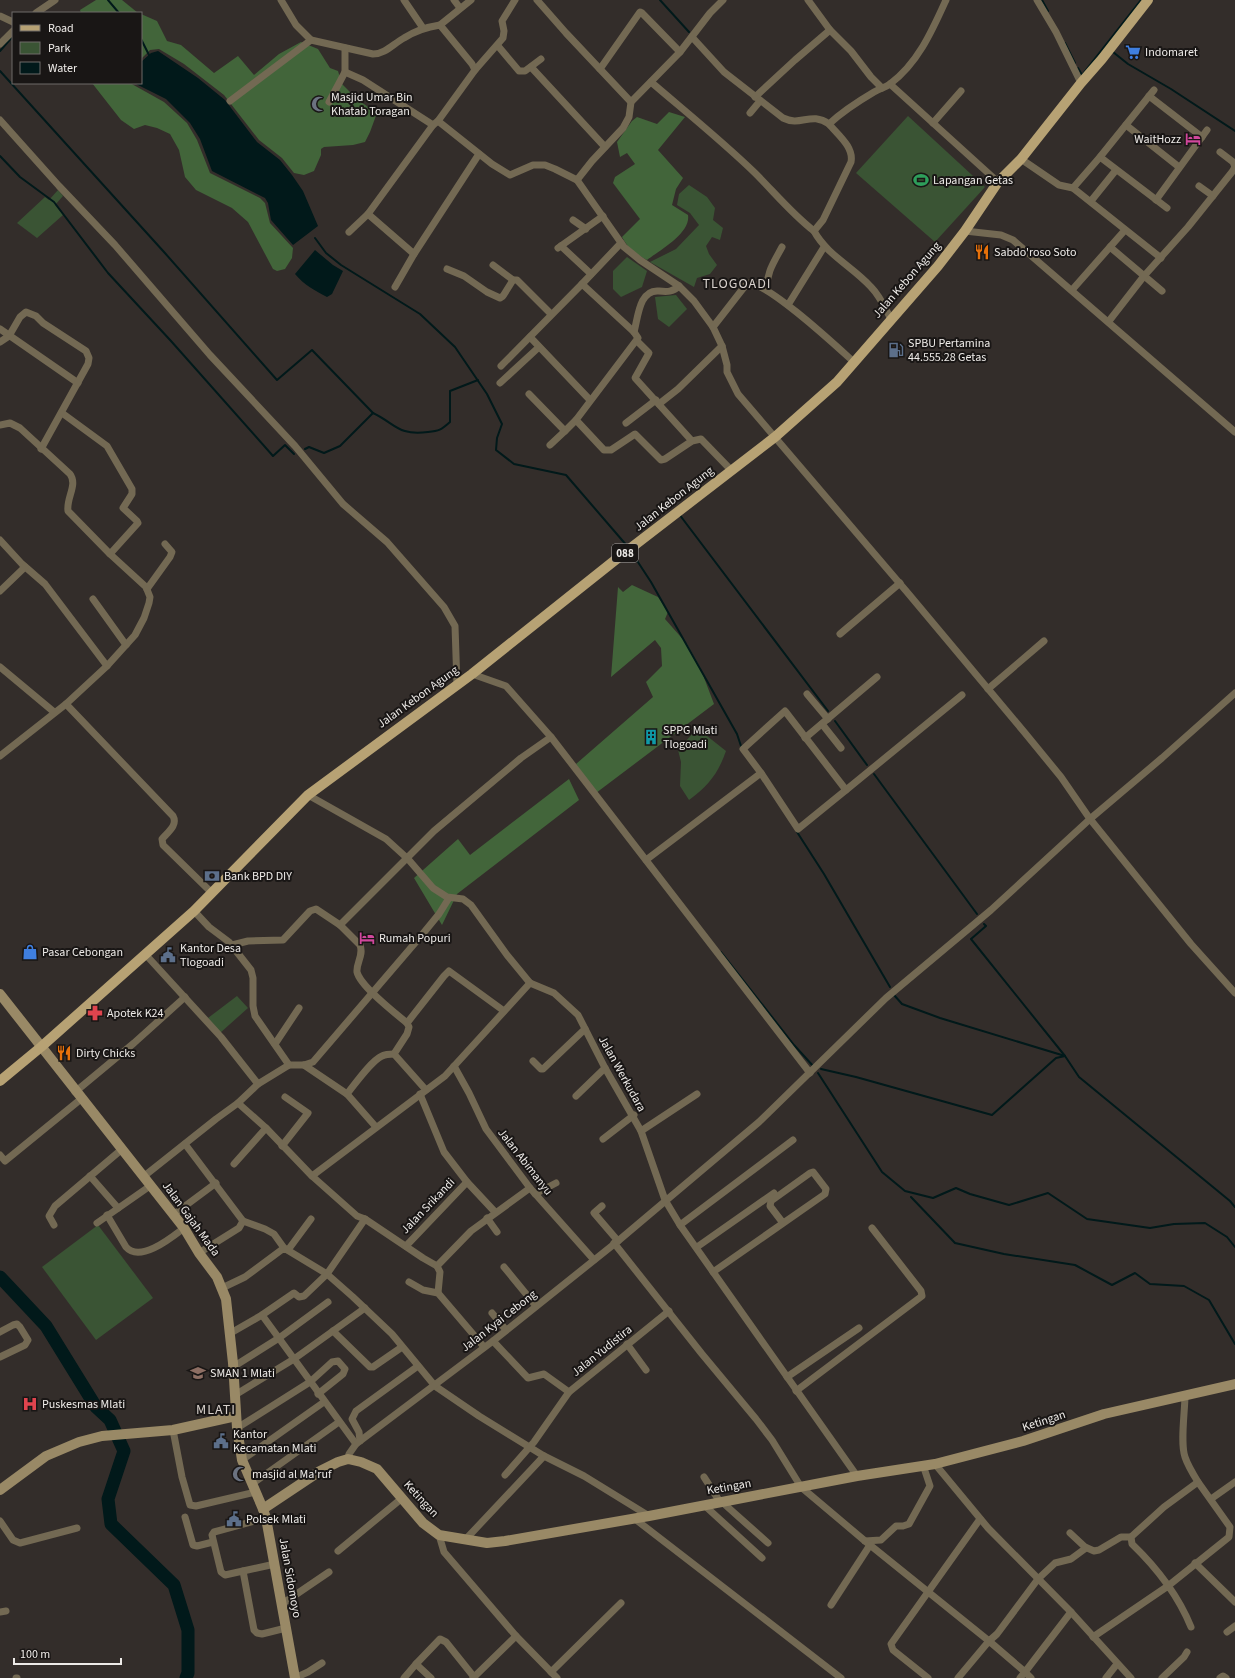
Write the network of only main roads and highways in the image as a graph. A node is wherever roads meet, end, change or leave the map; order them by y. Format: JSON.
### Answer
{"nodes":[{"id":1,"x":1148,"y":0,"type":"edge"},
{"id":2,"x":0,"y":1081,"type":"edge"}],
"edges":[{"from":1,"to":2,"type":"main road","name":"Jalan Kebon Agung","number":"088"}]}
